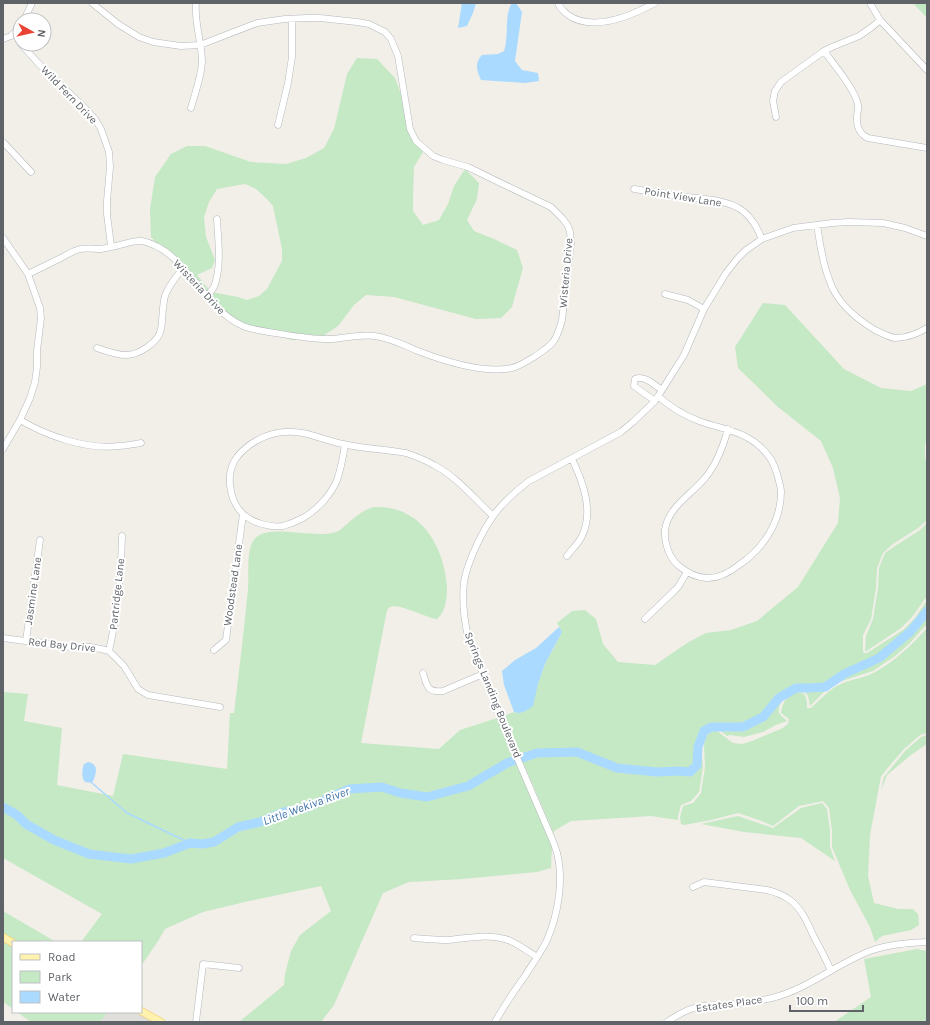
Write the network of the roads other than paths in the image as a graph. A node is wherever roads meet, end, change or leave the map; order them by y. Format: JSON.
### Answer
{"nodes":[{"id":1,"x":92,"y":3,"type":"edge"},
{"id":2,"x":196,"y":3,"type":"edge"},
{"id":3,"x":558,"y":3,"type":"edge"},
{"id":4,"x":655,"y":3,"type":"edge"},
{"id":5,"x":870,"y":3,"type":"edge"},
{"id":6,"x":292,"y":19,"type":"junction"},
{"id":7,"x":880,"y":20,"type":"junction"},
{"id":8,"x":11,"y":36,"type":"edge"},
{"id":9,"x":3,"y":39,"type":"edge"},
{"id":10,"x":200,"y":45,"type":"junction"},
{"id":11,"x":824,"y":51,"type":"junction"},
{"id":12,"x":28,"y":52,"type":"edge"},
{"id":13,"x":927,"y":70,"type":"edge"},
{"id":14,"x":191,"y":108,"type":"dead end"},
{"id":15,"x":776,"y":117,"type":"dead end"},
{"id":16,"x":278,"y":125,"type":"dead end"},
{"id":17,"x":3,"y":142,"type":"edge"},
{"id":18,"x":927,"y":148,"type":"edge"},
{"id":19,"x":31,"y":172,"type":"dead end"},
{"id":20,"x":634,"y":189,"type":"dead end"},
{"id":21,"x":217,"y":219,"type":"dead end"},
{"id":22,"x":817,"y":225,"type":"junction"},
{"id":23,"x":927,"y":236,"type":"edge"},
{"id":24,"x":3,"y":238,"type":"edge"},
{"id":25,"x":762,"y":239,"type":"junction"},
{"id":26,"x":110,"y":246,"type":"junction"},
{"id":27,"x":183,"y":268,"type":"junction"},
{"id":28,"x":28,"y":274,"type":"junction"},
{"id":29,"x":665,"y":294,"type":"dead end"},
{"id":30,"x":207,"y":297,"type":"junction"},
{"id":31,"x":704,"y":308,"type":"junction"},
{"id":32,"x":927,"y":328,"type":"edge"},
{"id":33,"x":97,"y":348,"type":"dead end"},
{"id":34,"x":658,"y":396,"type":"junction"},
{"id":35,"x":20,"y":420,"type":"junction"},
{"id":36,"x":728,"y":429,"type":"junction"},
{"id":37,"x":141,"y":443,"type":"dead end"},
{"id":38,"x":345,"y":445,"type":"junction"},
{"id":39,"x":3,"y":449,"type":"edge"},
{"id":40,"x":572,"y":459,"type":"junction"},
{"id":41,"x":243,"y":514,"type":"junction"},
{"id":42,"x":493,"y":516,"type":"junction"},
{"id":43,"x":122,"y":536,"type":"dead end"},
{"id":44,"x":40,"y":540,"type":"dead end"},
{"id":45,"x":567,"y":556,"type":"dead end"},
{"id":46,"x":687,"y":572,"type":"junction"},
{"id":47,"x":645,"y":619,"type":"dead end"},
{"id":48,"x":3,"y":638,"type":"edge"},
{"id":49,"x":26,"y":641,"type":"junction"},
{"id":50,"x":214,"y":650,"type":"dead end"},
{"id":51,"x":109,"y":651,"type":"junction"},
{"id":52,"x":422,"y":673,"type":"dead end"},
{"id":53,"x":483,"y":674,"type":"junction"},
{"id":54,"x":220,"y":707,"type":"dead end"},
{"id":55,"x":693,"y":887,"type":"dead end"},
{"id":56,"x":3,"y":937,"type":"edge"},
{"id":57,"x":414,"y":938,"type":"dead end"},
{"id":58,"x":12,"y":942,"type":"edge"},
{"id":59,"x":927,"y":942,"type":"edge"},
{"id":60,"x":537,"y":957,"type":"junction"},
{"id":61,"x":239,"y":968,"type":"dead end"},
{"id":62,"x":831,"y":971,"type":"junction"},
{"id":63,"x":142,"y":1012,"type":"edge"},
{"id":64,"x":161,"y":1022,"type":"edge"},
{"id":65,"x":196,"y":1022,"type":"edge"},
{"id":66,"x":495,"y":1022,"type":"edge"},
{"id":67,"x":667,"y":1022,"type":"edge"}],
"edges":[{"from":1,"to":10,"type":"street","name":"Wisteria Drive"},
{"from":2,"to":10,"type":"street"},
{"from":3,"to":4,"type":"street"},
{"from":5,"to":7,"type":"street"},
{"from":6,"to":10,"type":"street","name":"Wisteria Drive"},
{"from":6,"to":16,"type":"street"},
{"from":6,"to":30,"type":"street","name":"Wisteria Drive"},
{"from":7,"to":11,"type":"street"},
{"from":7,"to":13,"type":"street"},
{"from":8,"to":9,"type":"street"},
{"from":10,"to":14,"type":"street"},
{"from":11,"to":15,"type":"street"},
{"from":11,"to":18,"type":"street"},
{"from":12,"to":26,"type":"street","name":"Wild Fern Drive"},
{"from":17,"to":19,"type":"street"},
{"from":20,"to":25,"type":"street","name":"Point View Lane"},
{"from":21,"to":30,"type":"street"},
{"from":22,"to":23,"type":"street","name":"Springs Landing Boulevard"},
{"from":22,"to":25,"type":"street","name":"Springs Landing Boulevard"},
{"from":22,"to":32,"type":"street"},
{"from":24,"to":28,"type":"street"},
{"from":25,"to":31,"type":"street","name":"Springs Landing Boulevard"},
{"from":26,"to":27,"type":"street","name":"Wisteria Drive"},
{"from":26,"to":28,"type":"street","name":"Wisteria Drive"},
{"from":27,"to":30,"type":"street","name":"Wisteria Drive"},
{"from":27,"to":33,"type":"street"},
{"from":28,"to":35,"type":"street"},
{"from":29,"to":31,"type":"street"},
{"from":31,"to":34,"type":"street","name":"Springs Landing Boulevard"},
{"from":34,"to":36,"type":"street"},
{"from":34,"to":40,"type":"street","name":"Springs Landing Boulevard"},
{"from":35,"to":37,"type":"street"},
{"from":35,"to":39,"type":"street"},
{"from":36,"to":46,"type":"street"},
{"from":36,"to":46,"type":"street"},
{"from":38,"to":41,"type":"street"},
{"from":38,"to":41,"type":"street"},
{"from":38,"to":42,"type":"street"},
{"from":40,"to":42,"type":"street","name":"Springs Landing Boulevard"},
{"from":40,"to":45,"type":"street"},
{"from":41,"to":50,"type":"street","name":"Woodstead Lane"},
{"from":42,"to":53,"type":"street","name":"Springs Landing Boulevard"},
{"from":43,"to":51,"type":"street","name":"Partridge Lane"},
{"from":44,"to":49,"type":"street","name":"Jasmine Lane"},
{"from":46,"to":47,"type":"street"},
{"from":48,"to":49,"type":"street","name":"Red Bay Drive"},
{"from":49,"to":51,"type":"street","name":"Red Bay Drive"},
{"from":51,"to":54,"type":"street","name":"Red Bay Drive"},
{"from":52,"to":53,"type":"street"},
{"from":53,"to":60,"type":"street","name":"Springs Landing Boulevard"},
{"from":55,"to":62,"type":"street"},
{"from":56,"to":58,"type":"main road"},
{"from":57,"to":60,"type":"street"},
{"from":59,"to":62,"type":"street","name":"Estates Place"},
{"from":60,"to":66,"type":"street","name":"Springs Landing Boulevard"},
{"from":61,"to":65,"type":"street"},
{"from":62,"to":67,"type":"street","name":"Estates Place"},
{"from":63,"to":64,"type":"main road"}]}
